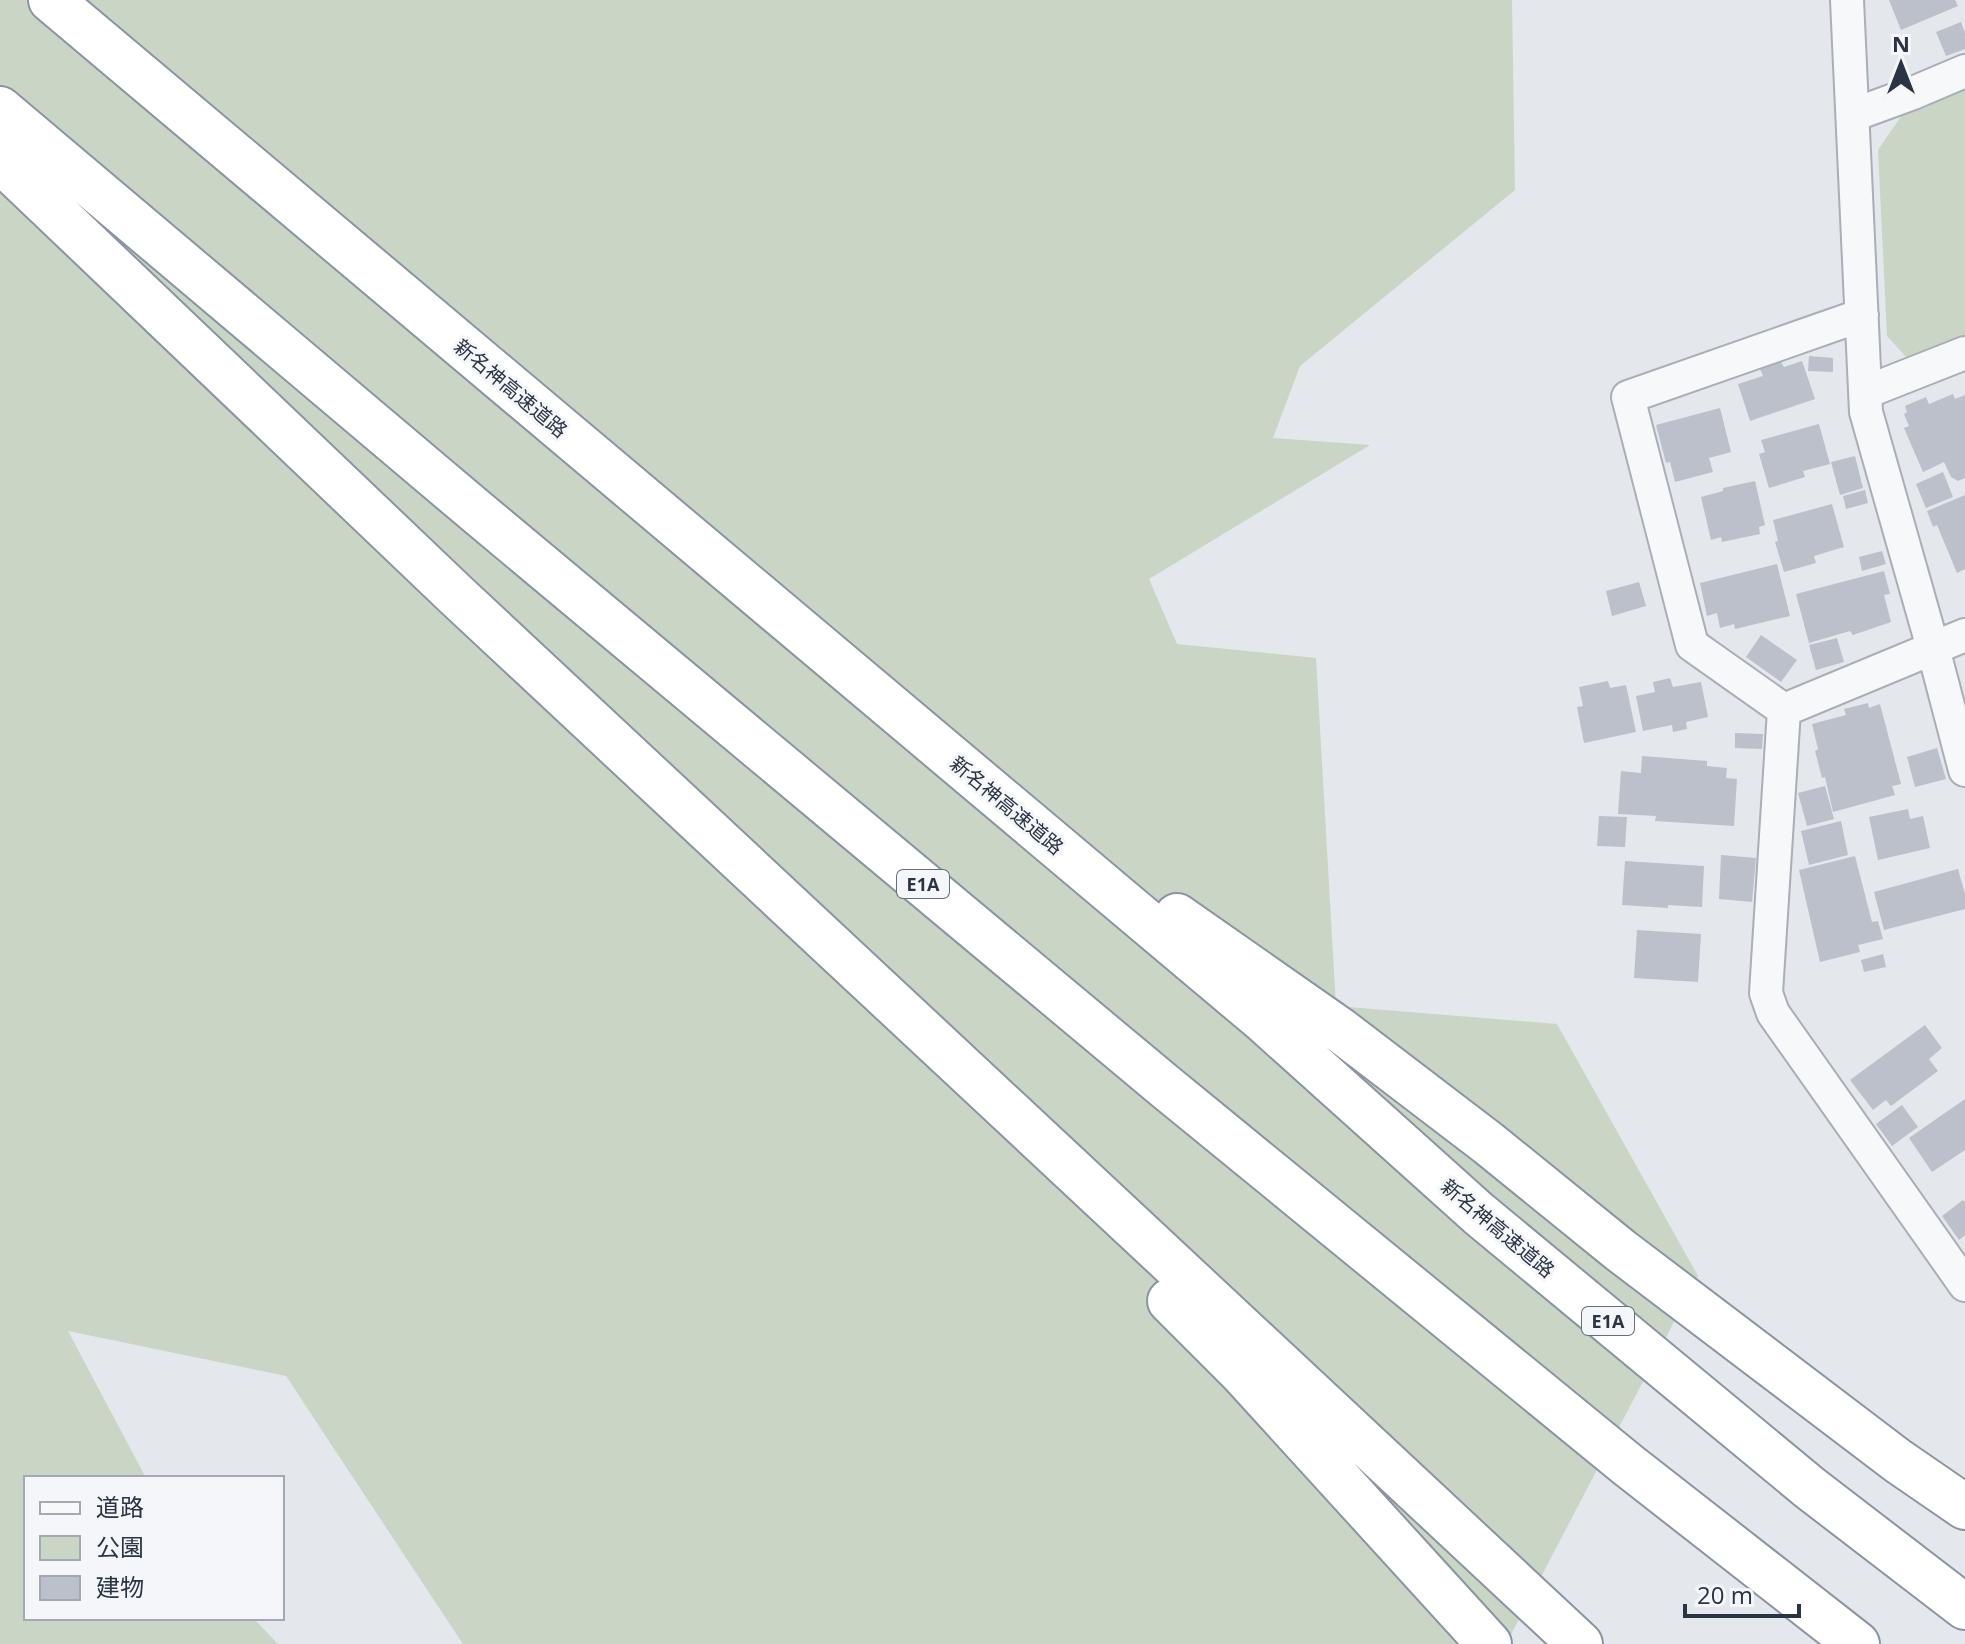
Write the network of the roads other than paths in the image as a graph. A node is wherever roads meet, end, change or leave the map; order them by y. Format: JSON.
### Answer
{"nodes":[{"id":1,"x":51,"y":0,"type":"edge"},
{"id":2,"x":1847,"y":0,"type":"edge"},
{"id":3,"x":1965,"y":71,"type":"edge"},
{"id":4,"x":0,"y":109,"type":"edge"},
{"id":5,"x":1853,"y":115,"type":"junction"},
{"id":6,"x":0,"y":160,"type":"edge"},
{"id":7,"x":1862,"y":315,"type":"junction"},
{"id":8,"x":1965,"y":353,"type":"edge"},
{"id":9,"x":1866,"y":392,"type":"junction"},
{"id":10,"x":1965,"y":635,"type":"edge"},
{"id":11,"x":1933,"y":648,"type":"junction"},
{"id":12,"x":1784,"y":710,"type":"junction"},
{"id":13,"x":1965,"y":770,"type":"edge"},
{"id":14,"x":1013,"y":810,"type":"junction"},
{"id":15,"x":837,"y":952,"type":"junction"},
{"id":16,"x":1965,"y":1285,"type":"edge"},
{"id":17,"x":1965,"y":1507,"type":"edge"},
{"id":18,"x":1965,"y":1607,"type":"edge"},
{"id":19,"x":1489,"y":1644,"type":"edge"},
{"id":20,"x":1580,"y":1644,"type":"edge"},
{"id":21,"x":1857,"y":1644,"type":"edge"}],
"edges":[{"from":1,"to":14,"type":"highway","name":"新名神高速道路","number":"E1A"},
{"from":2,"to":5,"type":"street"},
{"from":3,"to":5,"type":"street"},
{"from":4,"to":21,"type":"highway","number":"E1A"},
{"from":5,"to":7,"type":"street"},
{"from":6,"to":15,"type":"highway"},
{"from":7,"to":9,"type":"street"},
{"from":7,"to":12,"type":"street"},
{"from":8,"to":9,"type":"street"},
{"from":9,"to":11,"type":"street"},
{"from":10,"to":11,"type":"street"},
{"from":11,"to":12,"type":"street"},
{"from":11,"to":13,"type":"street"},
{"from":12,"to":16,"type":"street"},
{"from":14,"to":17,"type":"highway"},
{"from":14,"to":18,"type":"highway","name":"新名神高速道路","number":"E1A"},
{"from":15,"to":19,"type":"highway"},
{"from":15,"to":20,"type":"highway"}]}
